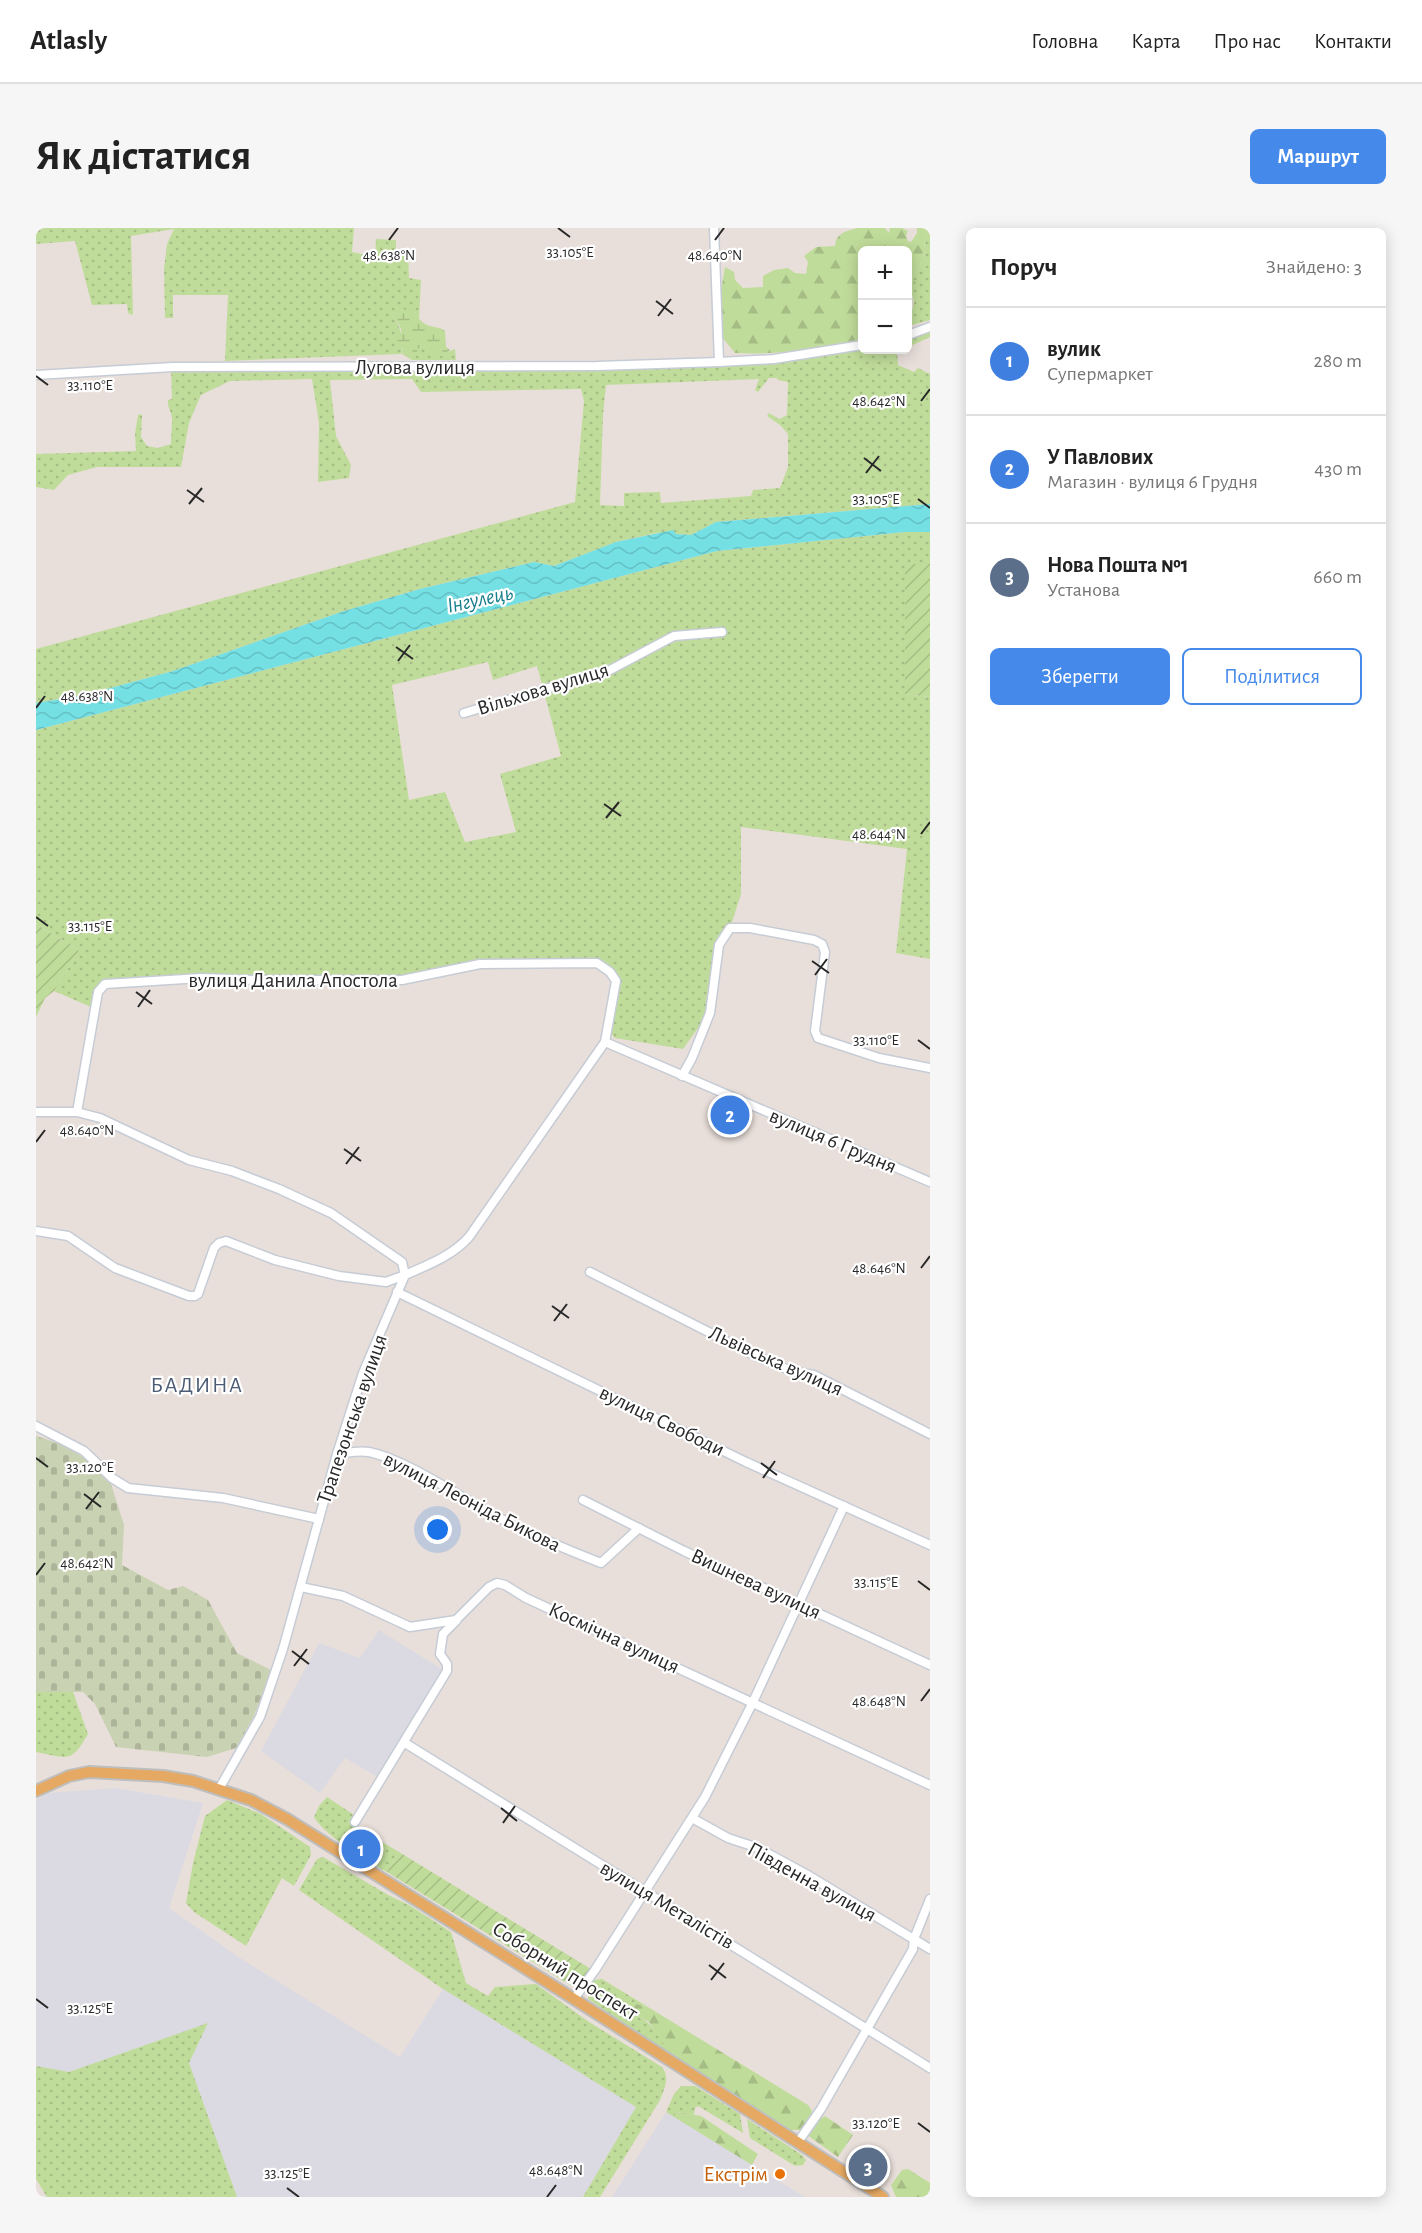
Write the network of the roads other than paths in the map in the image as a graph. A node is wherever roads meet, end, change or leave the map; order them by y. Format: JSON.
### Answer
{"nodes":[{"id":1,"x":714,"y":228,"type":"edge"},
{"id":2,"x":930,"y":327,"type":"edge"},
{"id":3,"x":912,"y":334,"type":"edge"},
{"id":4,"x":858,"y":346,"type":"edge"},
{"id":5,"x":719,"y":362,"type":"junction"},
{"id":6,"x":36,"y":375,"type":"edge"},
{"id":7,"x":722,"y":632,"type":"dead end"},
{"id":8,"x":464,"y":713,"type":"dead end"},
{"id":9,"x":605,"y":1042,"type":"junction"},
{"id":10,"x":930,"y":1068,"type":"edge"},
{"id":11,"x":682,"y":1076,"type":"junction"},
{"id":12,"x":36,"y":1112,"type":"edge"},
{"id":13,"x":77,"y":1112,"type":"junction"},
{"id":14,"x":930,"y":1182,"type":"edge"},
{"id":15,"x":36,"y":1230,"type":"edge"},
{"id":16,"x":590,"y":1272,"type":"dead end"},
{"id":17,"x":405,"y":1275,"type":"junction"},
{"id":18,"x":397,"y":1292,"type":"junction"},
{"id":19,"x":36,"y":1426,"type":"edge"},
{"id":20,"x":930,"y":1434,"type":"edge"},
{"id":21,"x":337,"y":1454,"type":"junction"},
{"id":22,"x":583,"y":1500,"type":"dead end"},
{"id":23,"x":844,"y":1506,"type":"junction"},
{"id":24,"x":319,"y":1519,"type":"junction"},
{"id":25,"x":639,"y":1528,"type":"junction"},
{"id":26,"x":930,"y":1545,"type":"edge"},
{"id":27,"x":301,"y":1587,"type":"junction"},
{"id":28,"x":799,"y":1603,"type":"junction"},
{"id":29,"x":456,"y":1620,"type":"junction"},
{"id":30,"x":930,"y":1665,"type":"edge"},
{"id":31,"x":753,"y":1702,"type":"junction"},
{"id":32,"x":405,"y":1743,"type":"junction"},
{"id":33,"x":930,"y":1785,"type":"edge"},
{"id":34,"x":219,"y":1789,"type":"junction"},
{"id":35,"x":36,"y":1791,"type":"edge"},
{"id":36,"x":692,"y":1818,"type":"junction"},
{"id":37,"x":355,"y":1822,"type":"dead end"},
{"id":38,"x":644,"y":1890,"type":"junction"},
{"id":39,"x":930,"y":1899,"type":"edge"},
{"id":40,"x":914,"y":1939,"type":"junction"},
{"id":41,"x":930,"y":1949,"type":"edge"},
{"id":42,"x":574,"y":1999,"type":"junction"},
{"id":43,"x":868,"y":2029,"type":"junction"},
{"id":44,"x":930,"y":2068,"type":"edge"},
{"id":45,"x":798,"y":2142,"type":"junction"},
{"id":46,"x":883,"y":2197,"type":"edge"}],
"edges":[{"from":1,"to":5,"type":"street"},
{"from":2,"to":3,"type":"street"},
{"from":4,"to":5,"type":"street","name":"Лугова вулиця"},
{"from":5,"to":6,"type":"street","name":"Лугова вулиця"},
{"from":7,"to":8,"type":"street","name":"Вільхова вулиця"},
{"from":9,"to":11,"type":"street","name":"вулиця 6 Грудня"},
{"from":9,"to":13,"type":"street","name":"вулиця Данила Апостола"},
{"from":9,"to":17,"type":"street"},
{"from":10,"to":11,"type":"street"},
{"from":11,"to":14,"type":"street","name":"вулиця 6 Грудня"},
{"from":12,"to":13,"type":"street"},
{"from":13,"to":17,"type":"street"},
{"from":15,"to":17,"type":"street"},
{"from":16,"to":20,"type":"street","name":"Львівська вулиця"},
{"from":17,"to":18,"type":"street","name":"Трапезонська вулиця"},
{"from":18,"to":21,"type":"street","name":"Трапезонська вулиця"},
{"from":18,"to":23,"type":"street","name":"вулиця Свободи"},
{"from":19,"to":24,"type":"street"},
{"from":21,"to":24,"type":"street","name":"Трапезонська вулиця"},
{"from":21,"to":25,"type":"street","name":"вулиця Леоніда Бикова"},
{"from":22,"to":25,"type":"street","name":"Вишнева вулиця"},
{"from":23,"to":26,"type":"street","name":"вулиця Свободи"},
{"from":23,"to":28,"type":"street"},
{"from":24,"to":27,"type":"street","name":"Трапезонська вулиця"},
{"from":25,"to":28,"type":"street","name":"Вишнева вулиця"},
{"from":27,"to":29,"type":"street"},
{"from":27,"to":34,"type":"street","name":"Трапезонська вулиця"},
{"from":28,"to":30,"type":"street","name":"Вишнева вулиця"},
{"from":28,"to":31,"type":"street"},
{"from":29,"to":31,"type":"street","name":"Космічна вулиця"},
{"from":29,"to":32,"type":"street","name":"Космічна вулиця"},
{"from":31,"to":33,"type":"street","name":"Космічна вулиця"},
{"from":31,"to":36,"type":"street"},
{"from":32,"to":37,"type":"street"},
{"from":32,"to":38,"type":"street","name":"вулиця Металістів"},
{"from":34,"to":35,"type":"main road","name":"Соборний проспект"},
{"from":34,"to":42,"type":"main road","name":"Соборний проспект"},
{"from":36,"to":38,"type":"street"},
{"from":36,"to":40,"type":"street","name":"Південна вулиця"},
{"from":38,"to":42,"type":"street"},
{"from":38,"to":43,"type":"street","name":"вулиця Металістів"},
{"from":39,"to":40,"type":"street"},
{"from":40,"to":41,"type":"street","name":"Південна вулиця"},
{"from":40,"to":43,"type":"street"},
{"from":42,"to":45,"type":"main road","name":"Соборний проспект"},
{"from":43,"to":44,"type":"street","name":"вулиця Металістів"},
{"from":43,"to":45,"type":"street"},
{"from":45,"to":46,"type":"main road","name":"Соборний проспект"}]}
